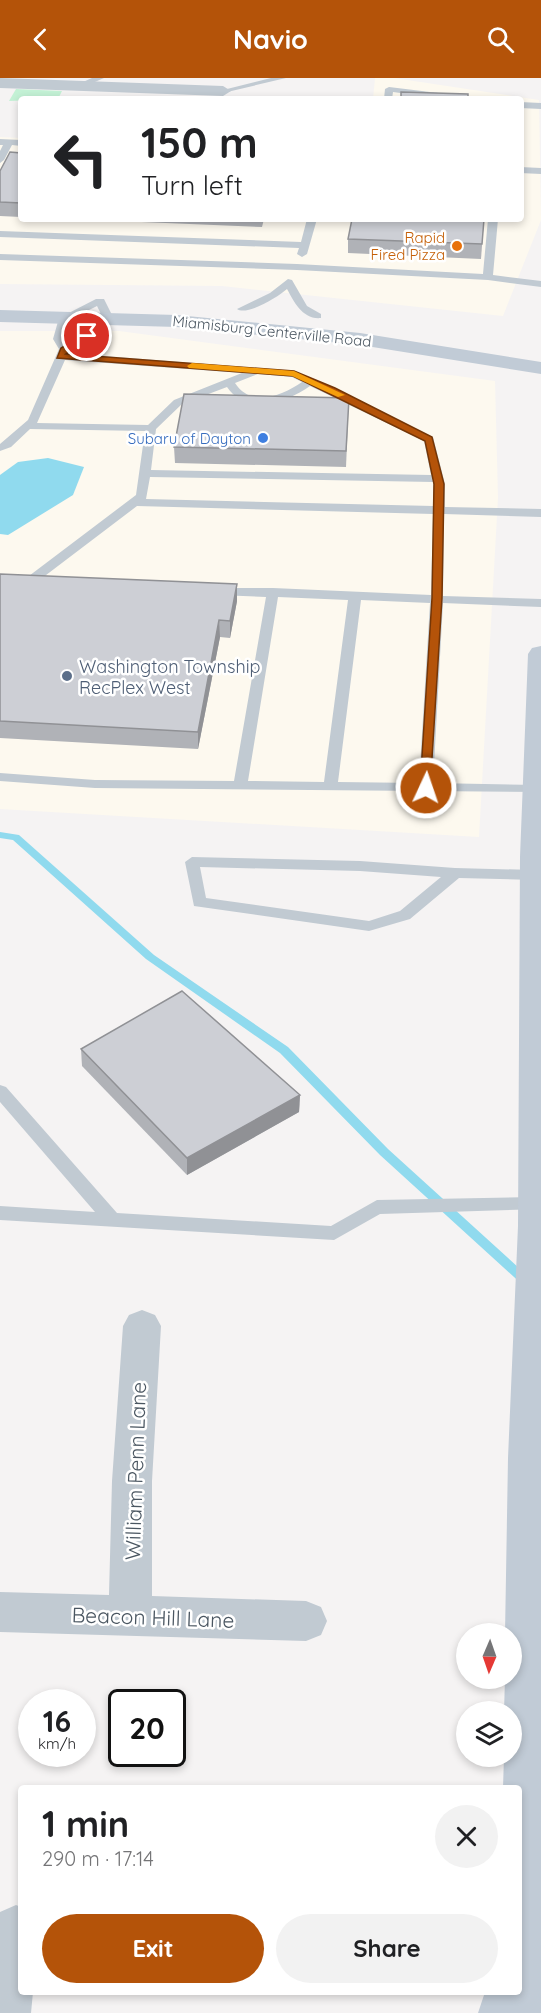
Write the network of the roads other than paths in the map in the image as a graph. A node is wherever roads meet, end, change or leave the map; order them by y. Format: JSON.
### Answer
{"nodes":[{"id":1,"x":100,"y":78,"type":"edge"},
{"id":2,"x":282,"y":78,"type":"edge"},
{"id":3,"x":0,"y":83,"type":"edge"},
{"id":4,"x":78,"y":86,"type":"junction"},
{"id":5,"x":225,"y":86,"type":"joint"},
{"id":6,"x":388,"y":96,"type":"edge"},
{"id":7,"x":441,"y":96,"type":"edge"},
{"id":8,"x":524,"y":105,"type":"edge"},
{"id":9,"x":541,"y":106,"type":"edge"},
{"id":10,"x":4,"y":142,"type":"edge"},
{"id":11,"x":0,"y":160,"type":"edge"},
{"id":12,"x":524,"y":170,"type":"edge"},
{"id":13,"x":541,"y":171,"type":"edge"},
{"id":14,"x":311,"y":222,"type":"edge"},
{"id":15,"x":493,"y":222,"type":"edge"},
{"id":16,"x":0,"y":234,"type":"edge"},
{"id":17,"x":304,"y":244,"type":"junction"},
{"id":18,"x":0,"y":257,"type":"edge"},
{"id":19,"x":297,"y":267,"type":"junction"},
{"id":20,"x":488,"y":277,"type":"junction"},
{"id":21,"x":288,"y":282,"type":"junction"},
{"id":22,"x":541,"y":284,"type":"edge"},
{"id":23,"x":0,"y":298,"type":"edge"},
{"id":24,"x":242,"y":309,"type":"junction"},
{"id":25,"x":104,"y":310,"type":"junction"},
{"id":26,"x":0,"y":316,"type":"edge"},
{"id":27,"x":317,"y":316,"type":"junction"},
{"id":28,"x":64,"y":318,"type":"junction"},
{"id":29,"x":423,"y":329,"type":"dead end"},
{"id":30,"x":62,"y":353,"type":"junction"},
{"id":31,"x":541,"y":368,"type":"edge"},
{"id":32,"x":261,"y":370,"type":"junction"},
{"id":33,"x":310,"y":381,"type":"junction"},
{"id":34,"x":229,"y":382,"type":"junction"},
{"id":35,"x":28,"y":426,"type":"junction"},
{"id":36,"x":151,"y":428,"type":"junction"},
{"id":37,"x":0,"y":448,"type":"edge"},
{"id":38,"x":145,"y":473,"type":"junction"},
{"id":39,"x":438,"y":479,"type":"junction"},
{"id":40,"x":135,"y":502,"type":"junction"},
{"id":41,"x":439,"y":510,"type":"junction"},
{"id":42,"x":541,"y":513,"type":"edge"},
{"id":43,"x":8,"y":585,"type":"edge"},
{"id":44,"x":25,"y":585,"type":"junction"},
{"id":45,"x":48,"y":586,"type":"edge"},
{"id":46,"x":202,"y":590,"type":"edge"},
{"id":47,"x":273,"y":592,"type":"junction"},
{"id":48,"x":356,"y":596,"type":"junction"},
{"id":49,"x":437,"y":598,"type":"junction"},
{"id":50,"x":541,"y":603,"type":"edge"},
{"id":51,"x":541,"y":654,"type":"edge"},
{"id":52,"x":0,"y":777,"type":"edge"},
{"id":53,"x":240,"y":786,"type":"junction"},
{"id":54,"x":330,"y":787,"type":"junction"},
{"id":55,"x":426,"y":788,"type":"junction"},
{"id":56,"x":536,"y":789,"type":"junction"},
{"id":57,"x":455,"y":873,"type":"junction"},
{"id":58,"x":535,"y":875,"type":"junction"},
{"id":59,"x":0,"y":1091,"type":"edge"},
{"id":60,"x":538,"y":1201,"type":"edge"},
{"id":61,"x":0,"y":1213,"type":"edge"},
{"id":62,"x":112,"y":1220,"type":"junction"},
{"id":63,"x":142,"y":1326,"type":"dead end"},
{"id":64,"x":0,"y":1612,"type":"edge"},
{"id":65,"x":130,"y":1616,"type":"junction"},
{"id":66,"x":306,"y":1621,"type":"dead end"},
{"id":67,"x":522,"y":1785,"type":"edge"},
{"id":68,"x":12,"y":1929,"type":"edge"},
{"id":69,"x":522,"y":1971,"type":"edge"},
{"id":70,"x":509,"y":1995,"type":"edge"},
{"id":71,"x":541,"y":2002,"type":"edge"},
{"id":72,"x":6,"y":2013,"type":"edge"},
{"id":73,"x":503,"y":2013,"type":"edge"}],
"edges":[{"from":1,"to":4,"type":"lane"},
{"from":2,"to":5,"type":"lane"},
{"from":3,"to":4,"type":"street"},
{"from":4,"to":5,"type":"street"},
{"from":6,"to":7,"type":"lane"},
{"from":8,"to":9,"type":"lane"},
{"from":10,"to":11,"type":"lane"},
{"from":12,"to":13,"type":"lane"},
{"from":14,"to":17,"type":"lane"},
{"from":15,"to":20,"type":"lane"},
{"from":16,"to":17,"type":"lane"},
{"from":17,"to":19,"type":"lane"},
{"from":18,"to":19,"type":"lane"},
{"from":19,"to":20,"type":"lane"},
{"from":19,"to":21,"type":"lane"},
{"from":20,"to":22,"type":"lane"},
{"from":21,"to":24,"type":"lane"},
{"from":21,"to":27,"type":"lane"},
{"from":23,"to":25,"type":"main road","name":"Miamisburg Centerville Road"},
{"from":24,"to":25,"type":"main road","name":"Miamisburg Centerville Road"},
{"from":24,"to":27,"type":"main road","name":"Miamisburg Centerville Road"},
{"from":25,"to":28,"type":"main road","name":"Miamisburg Centerville Road"},
{"from":25,"to":30,"type":"lane"},
{"from":25,"to":31,"type":"main road","name":"Miamisburg Centerville Road"},
{"from":26,"to":28,"type":"main road","name":"Miamisburg Centerville Road"},
{"from":27,"to":29,"type":"main road","name":"Miamisburg Centerville Road"},
{"from":28,"to":30,"type":"lane"},
{"from":30,"to":32,"type":"lane"},
{"from":30,"to":35,"type":"lane"},
{"from":32,"to":33,"type":"lane"},
{"from":32,"to":34,"type":"lane"},
{"from":33,"to":34,"type":"lane"},
{"from":33,"to":39,"type":"lane"},
{"from":34,"to":36,"type":"lane"},
{"from":35,"to":36,"type":"lane"},
{"from":35,"to":37,"type":"lane"},
{"from":36,"to":38,"type":"lane"},
{"from":38,"to":39,"type":"lane"},
{"from":38,"to":40,"type":"lane"},
{"from":39,"to":41,"type":"lane"},
{"from":40,"to":41,"type":"lane"},
{"from":40,"to":44,"type":"lane"},
{"from":41,"to":42,"type":"lane"},
{"from":41,"to":49,"type":"lane"},
{"from":43,"to":44,"type":"lane"},
{"from":44,"to":45,"type":"lane"},
{"from":46,"to":47,"type":"lane"},
{"from":47,"to":48,"type":"lane"},
{"from":47,"to":53,"type":"lane"},
{"from":48,"to":49,"type":"lane"},
{"from":48,"to":54,"type":"lane"},
{"from":49,"to":50,"type":"lane"},
{"from":49,"to":55,"type":"lane"},
{"from":51,"to":56,"type":"main road"},
{"from":52,"to":53,"type":"lane"},
{"from":53,"to":54,"type":"lane"},
{"from":54,"to":55,"type":"lane"},
{"from":55,"to":56,"type":"lane"},
{"from":56,"to":58,"type":"main road"},
{"from":57,"to":57,"type":"lane"},
{"from":57,"to":58,"type":"lane"},
{"from":58,"to":60,"type":"main road"},
{"from":59,"to":62,"type":"lane"},
{"from":60,"to":62,"type":"lane"},
{"from":60,"to":67,"type":"main road"},
{"from":61,"to":62,"type":"lane"},
{"from":63,"to":65,"type":"street","name":"William Penn Lane"},
{"from":64,"to":65,"type":"street","name":"Beacon Hill Lane"},
{"from":65,"to":66,"type":"street","name":"Beacon Hill Lane"},
{"from":68,"to":72,"type":"street"},
{"from":69,"to":71,"type":"main road"},
{"from":70,"to":73,"type":"main road"}]}
